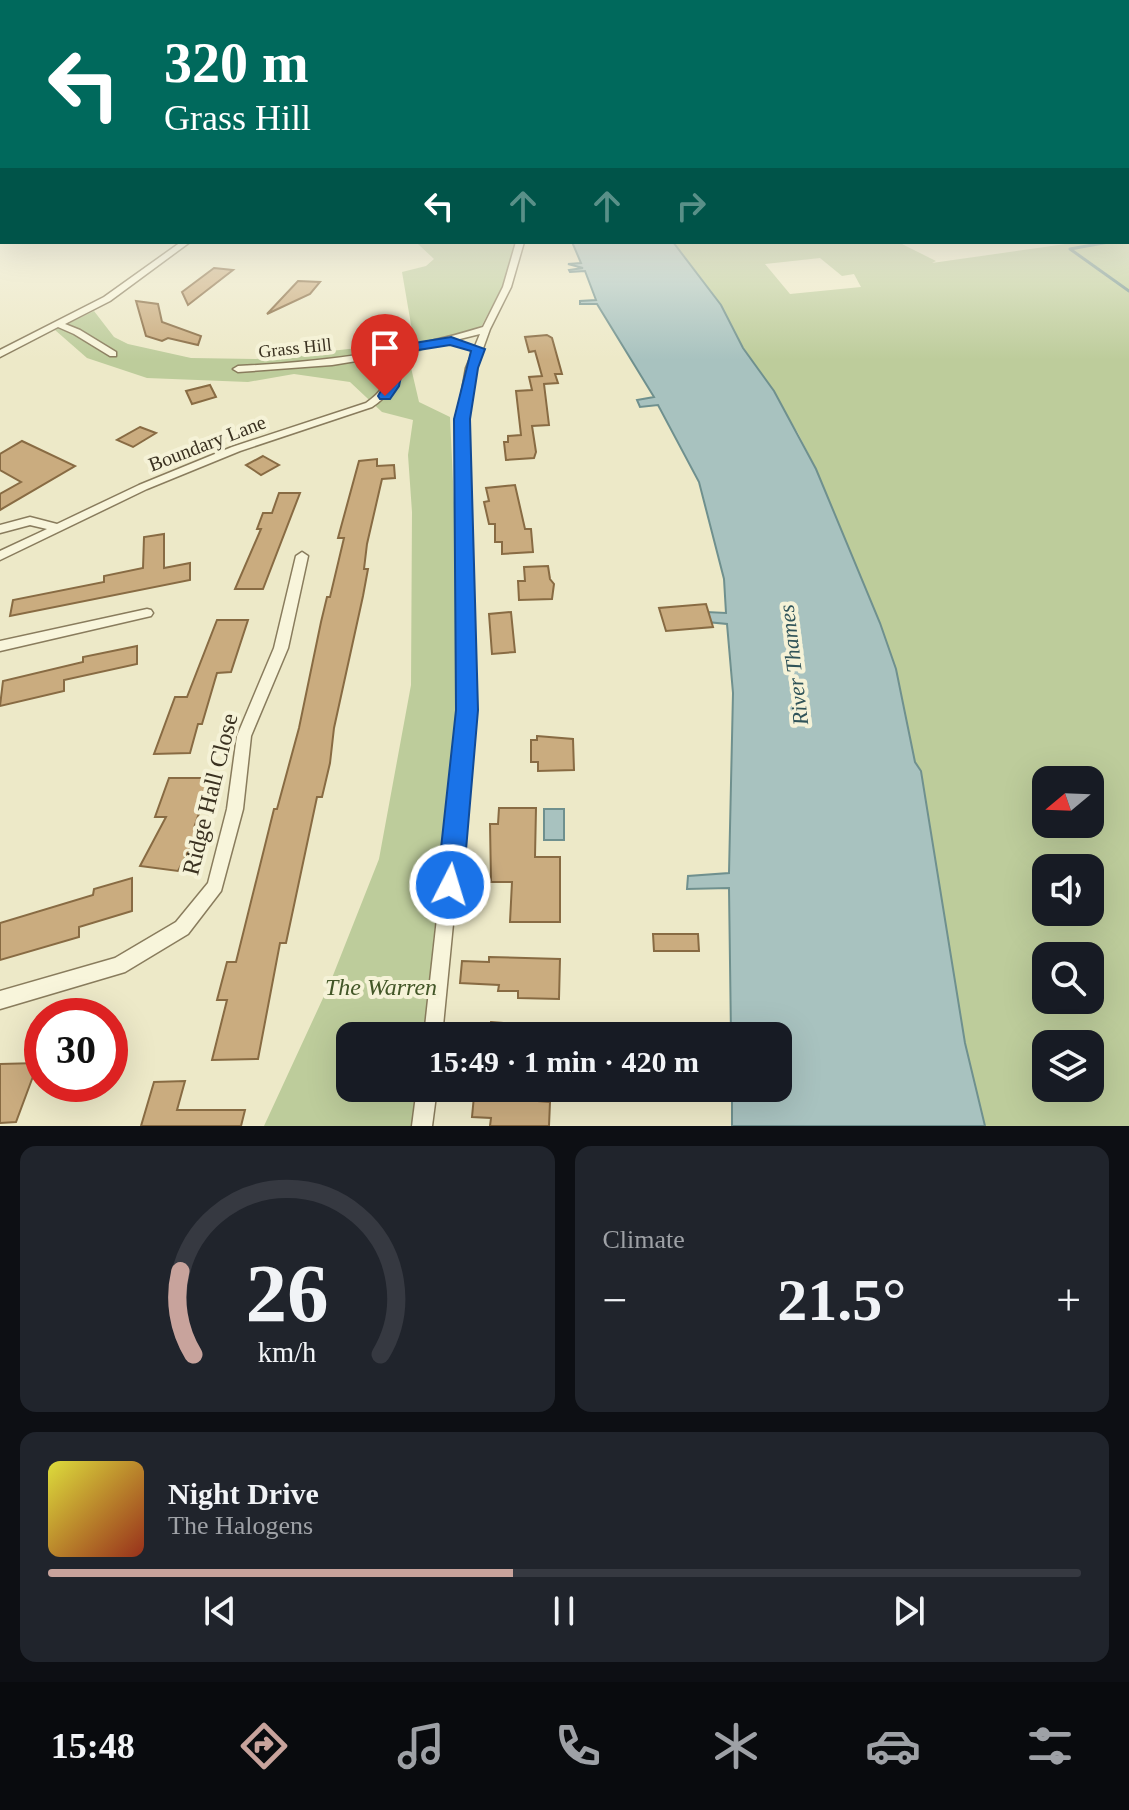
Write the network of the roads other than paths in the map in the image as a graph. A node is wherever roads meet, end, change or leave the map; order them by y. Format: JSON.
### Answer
{"nodes":[{"id":1,"x":167,"y":256,"type":"edge"},
{"id":2,"x":516,"y":256,"type":"edge"},
{"id":3,"x":60,"y":325,"type":"junction"},
{"id":4,"x":486,"y":329,"type":"junction"},
{"id":5,"x":451,"y":341,"type":"junction"},
{"id":6,"x":401,"y":349,"type":"junction"},
{"id":7,"x":478,"y":349,"type":"junction"},
{"id":8,"x":0,"y":354,"type":"edge"},
{"id":9,"x":113,"y":354,"type":"dead end"},
{"id":10,"x":238,"y":369,"type":"dead end"},
{"id":11,"x":54,"y":527,"type":"junction"},
{"id":12,"x":0,"y":529,"type":"edge"},
{"id":13,"x":0,"y":556,"type":"edge"},
{"id":14,"x":305,"y":563,"type":"dead end"},
{"id":15,"x":147,"y":613,"type":"dead end"},
{"id":16,"x":0,"y":646,"type":"edge"},
{"id":17,"x":0,"y":1000,"type":"edge"},
{"id":18,"x":434,"y":1022,"type":"edge"},
{"id":19,"x":425,"y":1102,"type":"edge"},
{"id":20,"x":422,"y":1126,"type":"edge"}],
"edges":[{"from":1,"to":3,"type":"street"},
{"from":2,"to":4,"type":"street"},
{"from":3,"to":8,"type":"street"},
{"from":3,"to":9,"type":"street"},
{"from":4,"to":5,"type":"street","name":"Grass Hill"},
{"from":4,"to":7,"type":"street"},
{"from":5,"to":6,"type":"street","name":"Grass Hill"},
{"from":5,"to":7,"type":"street","name":"Grass Hill"},
{"from":6,"to":10,"type":"street","name":"Grass Hill"},
{"from":6,"to":11,"type":"street","name":"Boundary Lane"},
{"from":7,"to":18,"type":"street"},
{"from":11,"to":12,"type":"street"},
{"from":11,"to":13,"type":"street","name":"Boundary Lane"},
{"from":14,"to":17,"type":"street","name":"Ridge Hall Close"},
{"from":15,"to":16,"type":"street"},
{"from":19,"to":20,"type":"street"}]}
